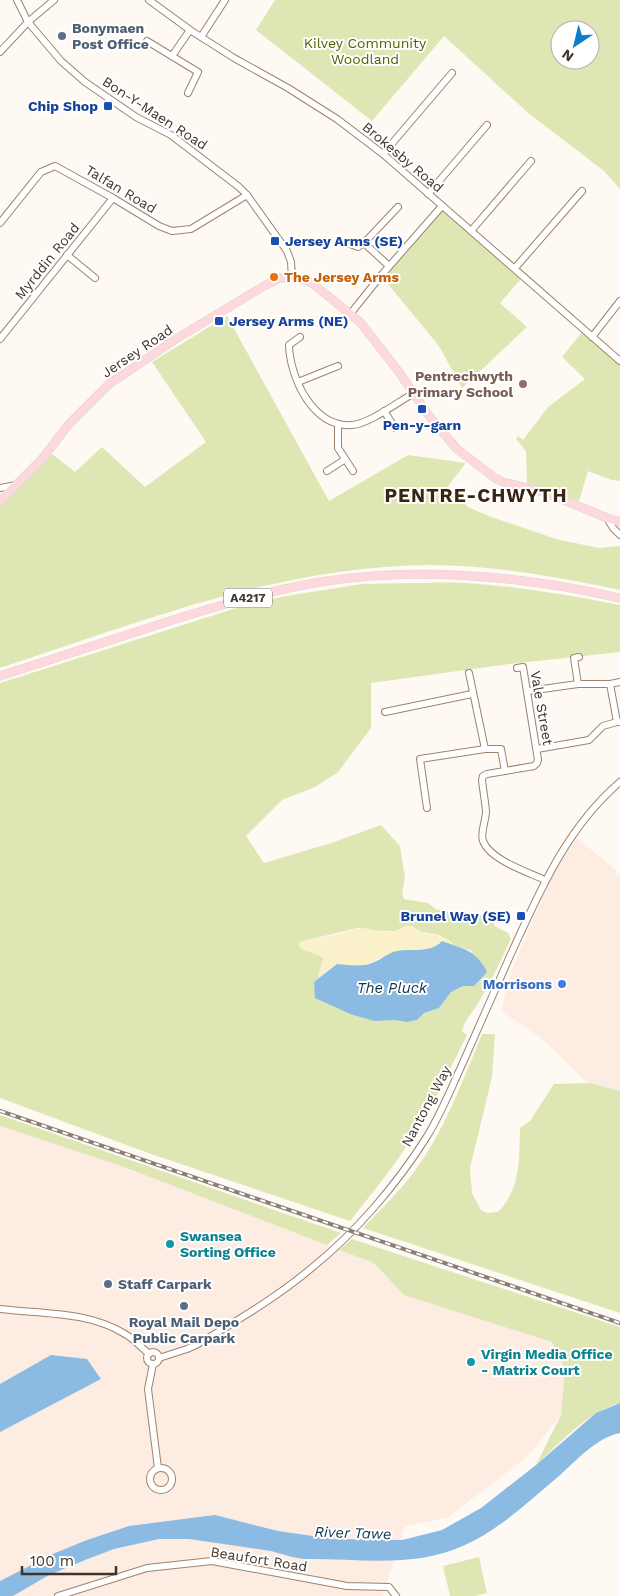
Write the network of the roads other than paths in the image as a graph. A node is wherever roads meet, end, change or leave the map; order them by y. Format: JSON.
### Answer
{"nodes":[{"id":1,"x":17,"y":0,"type":"edge"},
{"id":2,"x":54,"y":0,"type":"edge"},
{"id":3,"x":225,"y":0,"type":"edge"},
{"id":4,"x":153,"y":1,"type":"edge"},
{"id":5,"x":28,"y":22,"type":"junction"},
{"id":6,"x":190,"y":30,"type":"junction"},
{"id":7,"x":201,"y":37,"type":"junction"},
{"id":8,"x":147,"y":42,"type":"dead end"},
{"id":9,"x":0,"y":52,"type":"edge"},
{"id":10,"x":172,"y":56,"type":"junction"},
{"id":11,"x":452,"y":73,"type":"dead end"},
{"id":12,"x":188,"y":93,"type":"dead end"},
{"id":13,"x":487,"y":124,"type":"dead end"},
{"id":14,"x":383,"y":154,"type":"junction"},
{"id":15,"x":531,"y":161,"type":"dead end"},
{"id":16,"x":582,"y":191,"type":"dead end"},
{"id":17,"x":428,"y":194,"type":"junction"},
{"id":18,"x":247,"y":195,"type":"junction"},
{"id":19,"x":113,"y":198,"type":"junction"},
{"id":20,"x":442,"y":206,"type":"junction"},
{"id":21,"x":398,"y":207,"type":"dead end"},
{"id":22,"x":0,"y":223,"type":"edge"},
{"id":23,"x":471,"y":231,"type":"junction"},
{"id":24,"x":345,"y":242,"type":"dead end"},
{"id":25,"x":364,"y":243,"type":"junction"},
{"id":26,"x":67,"y":255,"type":"junction"},
{"id":27,"x":389,"y":266,"type":"junction"},
{"id":28,"x":514,"y":268,"type":"junction"},
{"id":29,"x":95,"y":278,"type":"dead end"},
{"id":30,"x":292,"y":278,"type":"junction"},
{"id":31,"x":620,"y":301,"type":"edge"},
{"id":32,"x":351,"y":313,"type":"junction"},
{"id":33,"x":300,"y":337,"type":"dead end"},
{"id":34,"x":592,"y":337,"type":"junction"},
{"id":35,"x":0,"y":339,"type":"edge"},
{"id":36,"x":620,"y":361,"type":"edge"},
{"id":37,"x":338,"y":366,"type":"dead end"},
{"id":38,"x":298,"y":382,"type":"junction"},
{"id":39,"x":414,"y":393,"type":"junction"},
{"id":40,"x":384,"y":411,"type":"junction"},
{"id":41,"x":338,"y":424,"type":"junction"},
{"id":42,"x":395,"y":428,"type":"dead end"},
{"id":43,"x":344,"y":460,"type":"junction"},
{"id":44,"x":327,"y":471,"type":"dead end"},
{"id":45,"x":353,"y":471,"type":"dead end"},
{"id":46,"x":16,"y":485,"type":"junction"},
{"id":47,"x":0,"y":488,"type":"edge"},
{"id":48,"x":0,"y":501,"type":"edge"},
{"id":49,"x":607,"y":518,"type":"junction"},
{"id":50,"x":620,"y":522,"type":"edge"},
{"id":51,"x":620,"y":535,"type":"edge"},
{"id":52,"x":620,"y":598,"type":"edge"},
{"id":53,"x":579,"y":657,"type":"dead end"},
{"id":54,"x":517,"y":668,"type":"dead end"},
{"id":55,"x":468,"y":673,"type":"dead end"},
{"id":56,"x":0,"y":676,"type":"edge"},
{"id":57,"x":620,"y":682,"type":"edge"},
{"id":58,"x":578,"y":684,"type":"junction"},
{"id":59,"x":610,"y":684,"type":"junction"},
{"id":60,"x":528,"y":692,"type":"junction"},
{"id":61,"x":472,"y":694,"type":"junction"},
{"id":62,"x":385,"y":712,"type":"dead end"},
{"id":63,"x":619,"y":722,"type":"edge"},
{"id":64,"x":536,"y":748,"type":"junction"},
{"id":65,"x":485,"y":750,"type":"junction"},
{"id":66,"x":505,"y":771,"type":"junction"},
{"id":67,"x":620,"y":782,"type":"edge"},
{"id":68,"x":427,"y":808,"type":"dead end"},
{"id":69,"x":545,"y":880,"type":"junction"},
{"id":70,"x":0,"y":1309,"type":"edge"},
{"id":71,"x":149,"y":1354,"type":"junction"},
{"id":72,"x":159,"y":1358,"type":"junction"},
{"id":73,"x":153,"y":1364,"type":"junction"},
{"id":74,"x":158,"y":1468,"type":"dead end"},
{"id":75,"x":58,"y":1596,"type":"edge"},
{"id":76,"x":396,"y":1596,"type":"edge"}],
"edges":[{"from":1,"to":5,"type":"street","name":"Bon-Y-Maen Road"},
{"from":2,"to":5,"type":"street"},
{"from":3,"to":7,"type":"street"},
{"from":4,"to":6,"type":"street","name":"Brokesby Road"},
{"from":5,"to":9,"type":"street"},
{"from":5,"to":18,"type":"street","name":"Bon-Y-Maen Road"},
{"from":6,"to":7,"type":"street","name":"Brokesby Road"},
{"from":6,"to":10,"type":"street"},
{"from":7,"to":14,"type":"street","name":"Brokesby Road"},
{"from":8,"to":10,"type":"street"},
{"from":10,"to":12,"type":"street"},
{"from":11,"to":14,"type":"street"},
{"from":13,"to":17,"type":"street"},
{"from":14,"to":17,"type":"street","name":"Brokesby Road"},
{"from":15,"to":23,"type":"street"},
{"from":16,"to":28,"type":"street"},
{"from":17,"to":20,"type":"street","name":"Brokesby Road"},
{"from":18,"to":19,"type":"street","name":"Talfan Road"},
{"from":18,"to":30,"type":"street","name":"Bon-Y-Maen Road"},
{"from":19,"to":22,"type":"street","name":"Talfan Road"},
{"from":19,"to":26,"type":"street","name":"Myrddin Road"},
{"from":20,"to":23,"type":"street","name":"Brokesby Road"},
{"from":20,"to":27,"type":"street"},
{"from":21,"to":25,"type":"street"},
{"from":23,"to":28,"type":"street","name":"Brokesby Road"},
{"from":24,"to":25,"type":"street"},
{"from":25,"to":27,"type":"street"},
{"from":26,"to":29,"type":"street"},
{"from":26,"to":35,"type":"street","name":"Myrddin Road"},
{"from":27,"to":32,"type":"street"},
{"from":28,"to":34,"type":"street","name":"Brokesby Road"},
{"from":30,"to":32,"type":"main road"},
{"from":30,"to":46,"type":"main road","name":"Jersey Road"},
{"from":31,"to":34,"type":"street"},
{"from":32,"to":39,"type":"main road"},
{"from":33,"to":38,"type":"street"},
{"from":34,"to":36,"type":"street","name":"Brokesby Road"},
{"from":37,"to":38,"type":"street"},
{"from":38,"to":41,"type":"street"},
{"from":39,"to":40,"type":"street"},
{"from":39,"to":49,"type":"main road"},
{"from":40,"to":41,"type":"street"},
{"from":40,"to":42,"type":"street"},
{"from":41,"to":43,"type":"street"},
{"from":43,"to":44,"type":"street"},
{"from":43,"to":45,"type":"street"},
{"from":46,"to":47,"type":"street"},
{"from":46,"to":48,"type":"main road","name":"Jersey Road"},
{"from":49,"to":50,"type":"main road"},
{"from":49,"to":51,"type":"street"},
{"from":52,"to":56,"type":"main road","number":"A4217"},
{"from":53,"to":58,"type":"street"},
{"from":54,"to":60,"type":"street","name":"Vale Street"},
{"from":55,"to":61,"type":"street"},
{"from":57,"to":59,"type":"street"},
{"from":58,"to":59,"type":"street"},
{"from":58,"to":60,"type":"street"},
{"from":59,"to":63,"type":"street"},
{"from":60,"to":64,"type":"street","name":"Vale Street"},
{"from":61,"to":62,"type":"street"},
{"from":61,"to":65,"type":"street"},
{"from":63,"to":64,"type":"street"},
{"from":64,"to":66,"type":"street","name":"Vale Street"},
{"from":65,"to":66,"type":"street"},
{"from":65,"to":68,"type":"street"},
{"from":66,"to":69,"type":"street","name":"Vale Street"},
{"from":67,"to":69,"type":"street","name":"Nantong Way"},
{"from":69,"to":72,"type":"street","name":"Nantong Way"},
{"from":70,"to":71,"type":"street"},
{"from":71,"to":72,"type":"street"},
{"from":71,"to":73,"type":"street"},
{"from":72,"to":73,"type":"street","name":"Nantong Way"},
{"from":73,"to":74,"type":"street"},
{"from":75,"to":76,"type":"street","name":"Beaufort Road"}]}
